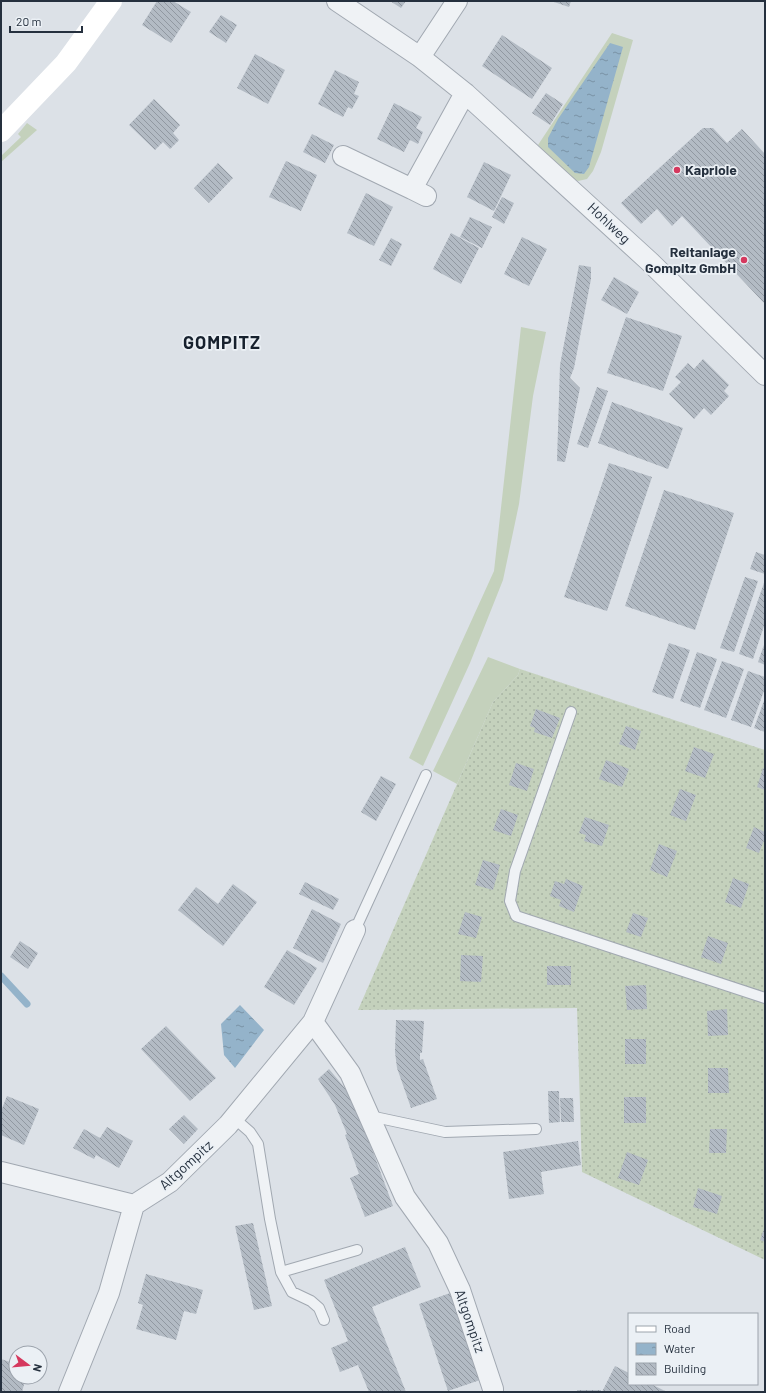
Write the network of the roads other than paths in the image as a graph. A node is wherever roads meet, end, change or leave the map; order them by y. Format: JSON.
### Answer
{"nodes":[{"id":1,"x":111,"y":1,"type":"edge"},
{"id":2,"x":337,"y":1,"type":"edge"},
{"id":3,"x":457,"y":1,"type":"edge"},
{"id":4,"x":420,"y":57,"type":"junction"},
{"id":5,"x":465,"y":93,"type":"junction"},
{"id":6,"x":1,"y":131,"type":"edge"},
{"id":7,"x":343,"y":156,"type":"dead end"},
{"id":8,"x":765,"y":375,"type":"edge"},
{"id":9,"x":571,"y":712,"type":"dead end"},
{"id":10,"x":426,"y":775,"type":"dead end"},
{"id":11,"x":355,"y":930,"type":"joint"},
{"id":12,"x":765,"y":998,"type":"edge"},
{"id":13,"x":313,"y":1022,"type":"junction"},
{"id":14,"x":370,"y":1116,"type":"junction"},
{"id":15,"x":234,"y":1118,"type":"junction"},
{"id":16,"x":536,"y":1129,"type":"dead end"},
{"id":17,"x":1,"y":1172,"type":"edge"},
{"id":18,"x":134,"y":1205,"type":"junction"},
{"id":19,"x":357,"y":1250,"type":"dead end"},
{"id":20,"x":281,"y":1272,"type":"junction"},
{"id":21,"x":324,"y":1320,"type":"dead end"},
{"id":22,"x":69,"y":1392,"type":"edge"},
{"id":23,"x":493,"y":1392,"type":"edge"}],
"edges":[{"from":1,"to":6,"type":"street"},
{"from":2,"to":4,"type":"street","name":"Hohlweg"},
{"from":3,"to":4,"type":"street"},
{"from":4,"to":5,"type":"street","name":"Hohlweg"},
{"from":5,"to":7,"type":"street"},
{"from":5,"to":8,"type":"street","name":"Hohlweg"},
{"from":9,"to":12,"type":"lane"},
{"from":10,"to":11,"type":"lane"},
{"from":11,"to":13,"type":"street","name":"Altgompitz"},
{"from":13,"to":14,"type":"street","name":"Altgompitz"},
{"from":13,"to":15,"type":"street","name":"Altgompitz"},
{"from":14,"to":16,"type":"lane"},
{"from":14,"to":23,"type":"street","name":"Altgompitz"},
{"from":15,"to":18,"type":"street","name":"Altgompitz"},
{"from":15,"to":20,"type":"lane"},
{"from":17,"to":18,"type":"street"},
{"from":18,"to":22,"type":"street"},
{"from":19,"to":20,"type":"lane"},
{"from":20,"to":21,"type":"lane"}]}
